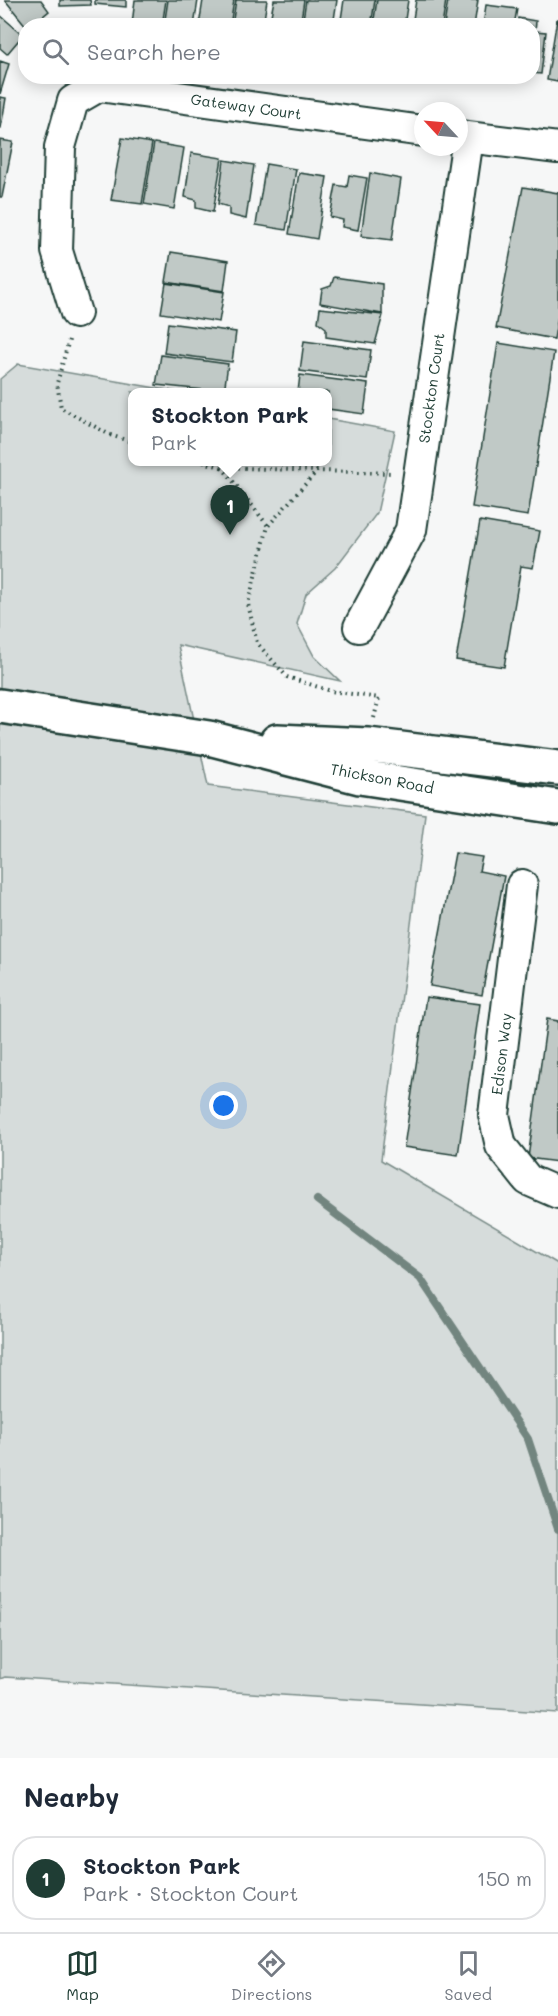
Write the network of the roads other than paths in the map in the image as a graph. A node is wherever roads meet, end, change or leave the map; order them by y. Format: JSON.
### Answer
{"nodes":[{"id":1,"x":414,"y":130,"type":"edge"},
{"id":2,"x":468,"y":137,"type":"edge"},
{"id":3,"x":558,"y":148,"type":"edge"},
{"id":4,"x":461,"y":156,"type":"edge"},
{"id":5,"x":76,"y":313,"type":"road end"},
{"id":6,"x":359,"y":627,"type":"dead end"},
{"id":7,"x":0,"y":706,"type":"edge"},
{"id":8,"x":209,"y":738,"type":"junction"},
{"id":9,"x":558,"y":768,"type":"edge"},
{"id":10,"x":558,"y":807,"type":"edge"},
{"id":11,"x":522,"y":885,"type":"dead end"},
{"id":12,"x":558,"y":1193,"type":"edge"}],
"edges":[{"from":1,"to":5,"type":"street","name":"Gateway Court"},
{"from":2,"to":3,"type":"street"},
{"from":4,"to":6,"type":"street","name":"Stockton Court"},
{"from":7,"to":8,"type":"main road","name":"Thickson Road"},
{"from":8,"to":9,"type":"main road","name":"Thickson Road"},
{"from":8,"to":10,"type":"main road","name":"Thickson Road"},
{"from":11,"to":12,"type":"street","name":"Edison Way"}]}
